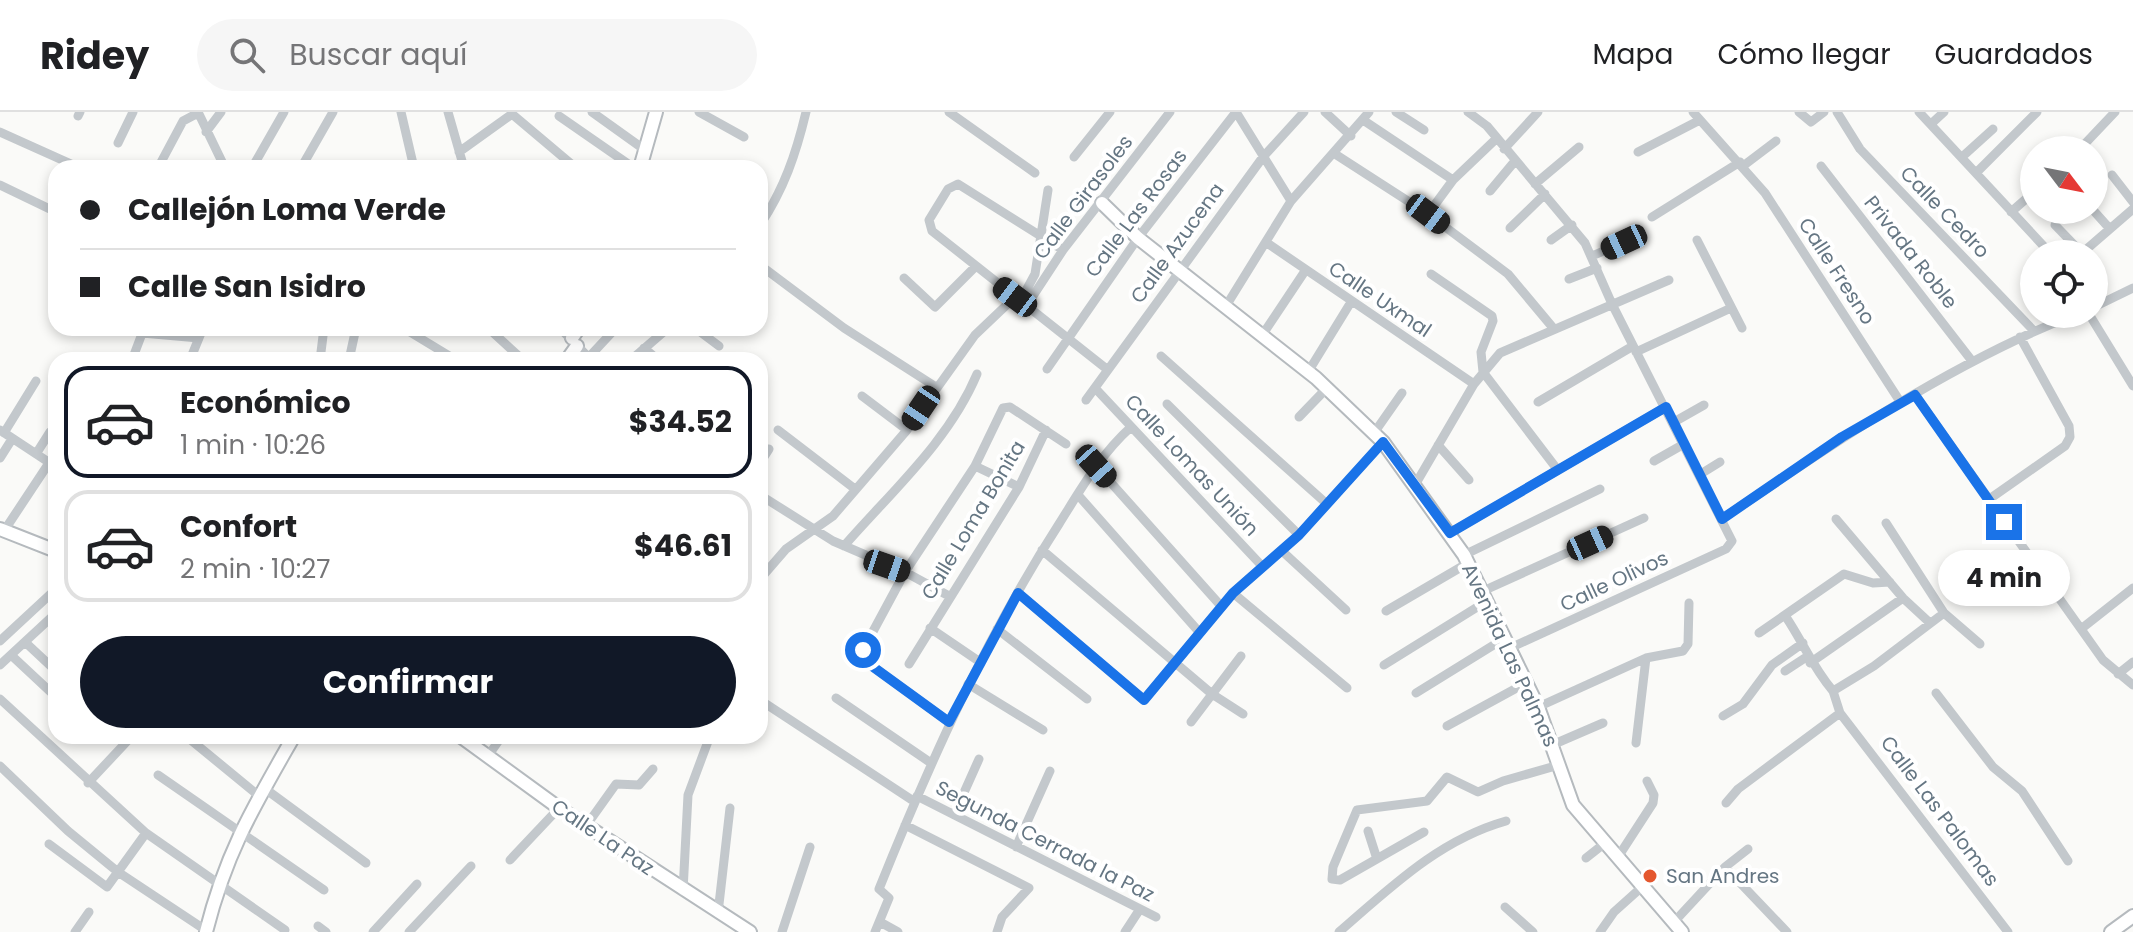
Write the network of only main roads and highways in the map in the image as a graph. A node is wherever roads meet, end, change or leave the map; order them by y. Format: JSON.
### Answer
{"nodes":[{"id":1,"x":656,"y":112,"type":"edge"},
{"id":2,"x":641,"y":160,"type":"edge"},
{"id":3,"x":1102,"y":203,"type":"road end"},
{"id":4,"x":2,"y":530,"type":"edge"},
{"id":5,"x":48,"y":544,"type":"edge"},
{"id":6,"x":289,"y":744,"type":"edge"},
{"id":7,"x":471,"y":744,"type":"edge"},
{"id":8,"x":2133,"y":916,"type":"edge"},
{"id":9,"x":1678,"y":927,"type":"edge"},
{"id":10,"x":207,"y":931,"type":"edge"},
{"id":11,"x":750,"y":932,"type":"edge"},
{"id":12,"x":2111,"y":932,"type":"edge"}],
"edges":[{"from":1,"to":2,"type":"main road"},
{"from":3,"to":9,"type":"main road","name":"Avenida Las Palmas"},
{"from":4,"to":5,"type":"main road"},
{"from":6,"to":10,"type":"main road"},
{"from":7,"to":11,"type":"main road","name":"Calle La Paz"},
{"from":8,"to":12,"type":"main road"}]}
